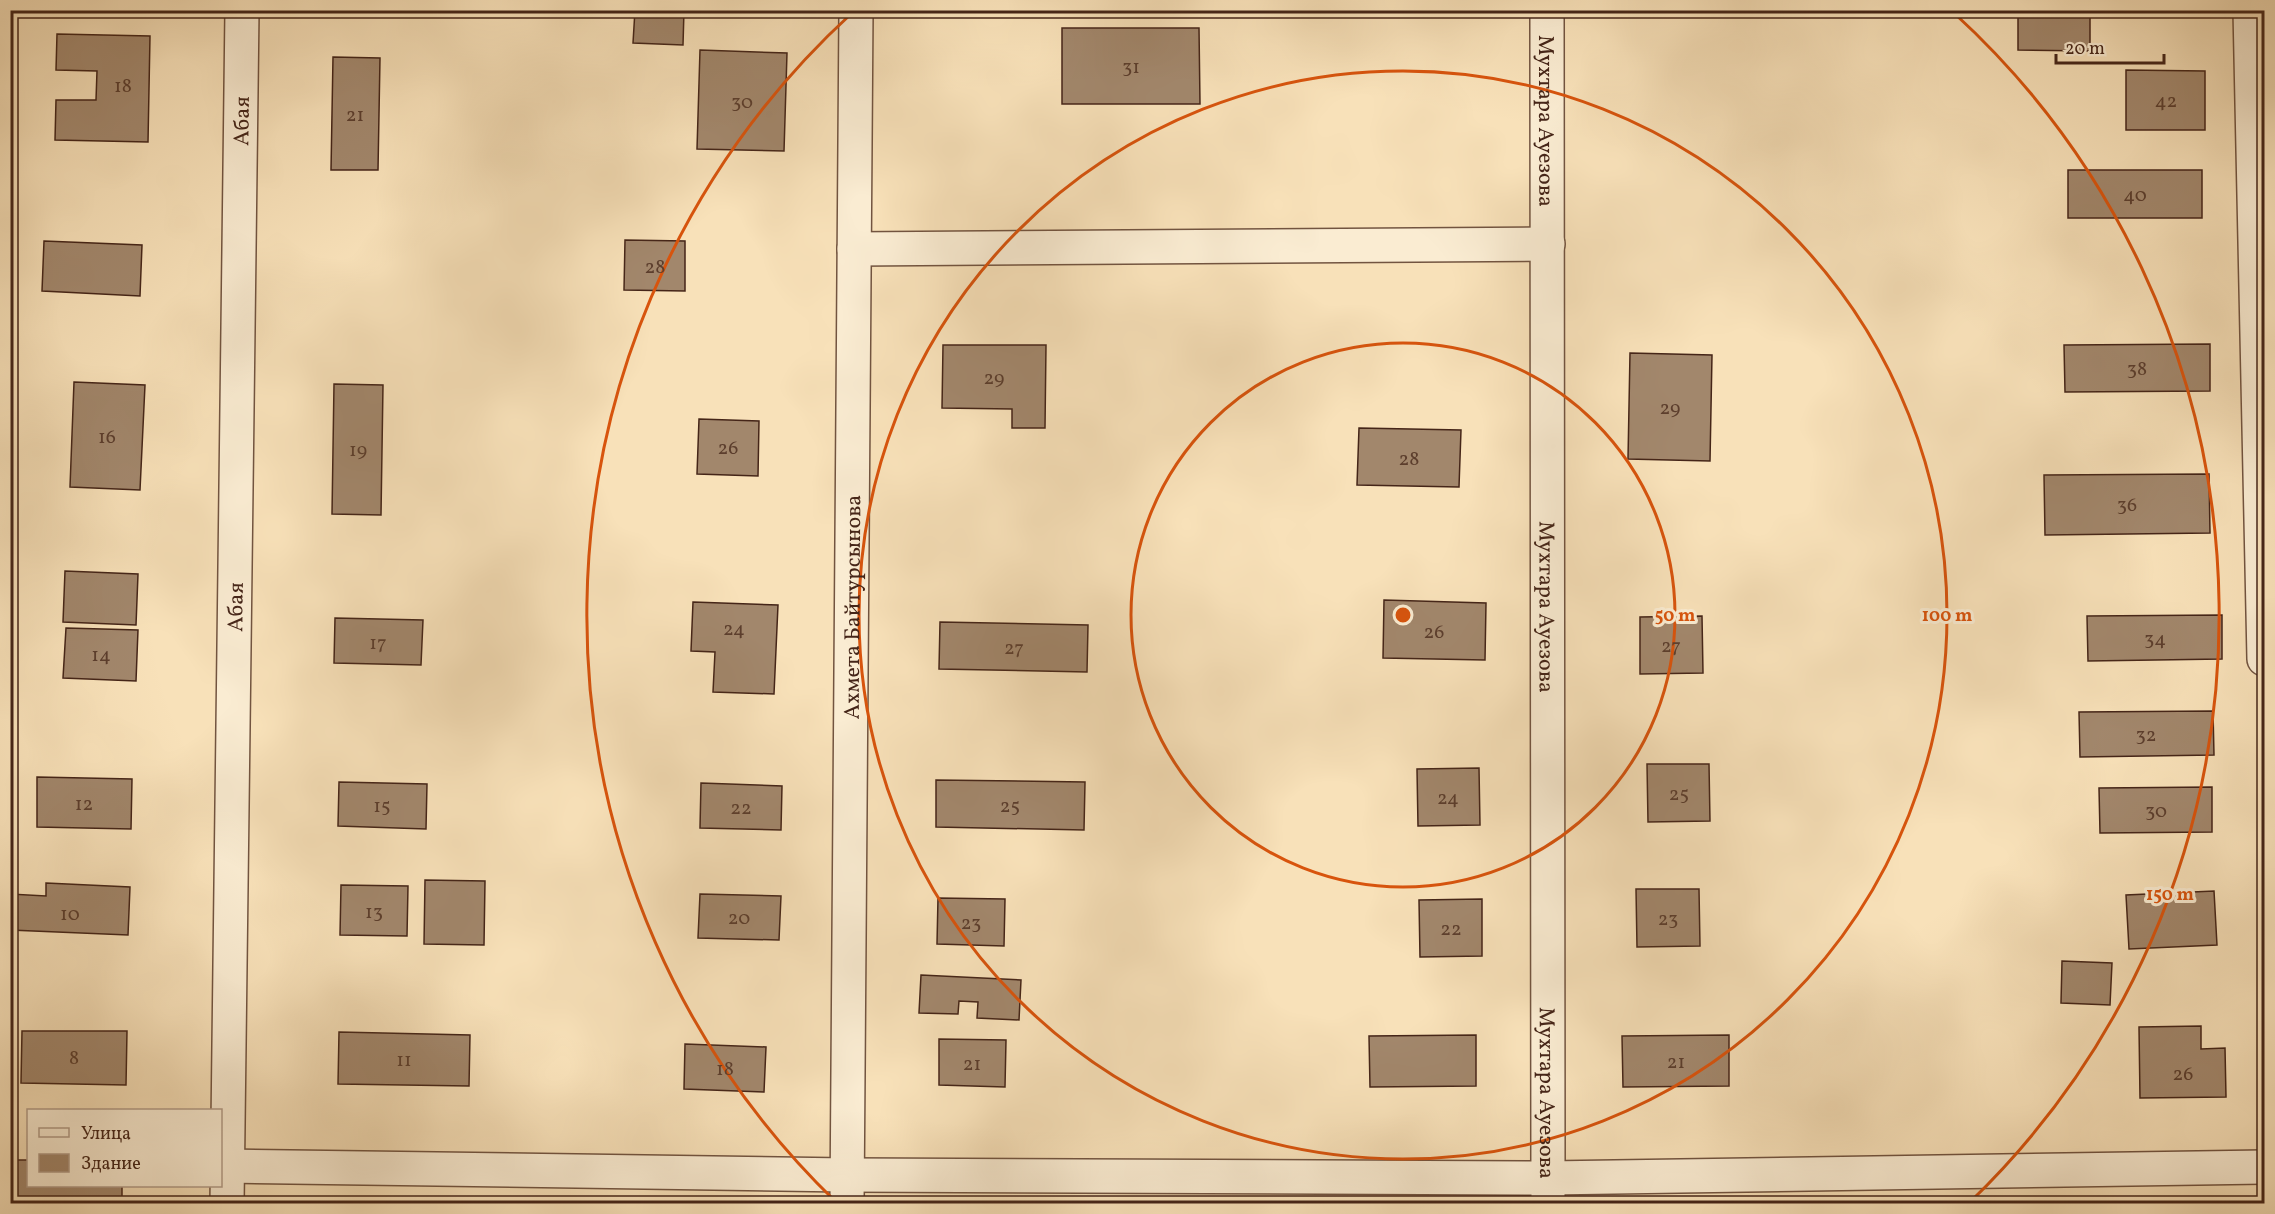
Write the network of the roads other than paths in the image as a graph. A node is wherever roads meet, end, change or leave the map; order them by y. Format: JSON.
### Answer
{"nodes":[{"id":1,"x":242,"y":10,"type":"edge"},
{"id":2,"x":856,"y":10,"type":"edge"},
{"id":3,"x":1547,"y":10,"type":"edge"},
{"id":4,"x":2250,"y":10,"type":"edge"},
{"id":5,"x":1548,"y":244,"type":"junction"},
{"id":6,"x":854,"y":249,"type":"junction"},
{"id":7,"x":2265,"y":660,"type":"edge"},
{"id":8,"x":227,"y":1166,"type":"junction"},
{"id":9,"x":2265,"y":1167,"type":"edge"},
{"id":10,"x":847,"y":1189,"type":"edge"},
{"id":11,"x":1548,"y":1191,"type":"edge"},
{"id":12,"x":227,"y":1203,"type":"edge"}],
"edges":[{"from":1,"to":8,"type":"street","name":"Абая"},
{"from":2,"to":6,"type":"street","name":"Ахмета Байтурсынова"},
{"from":3,"to":5,"type":"street","name":"Мухтара Ауезова"},
{"from":4,"to":7,"type":"street"},
{"from":5,"to":6,"type":"street"},
{"from":5,"to":11,"type":"street","name":"Мухтара Ауезова"},
{"from":6,"to":10,"type":"street","name":"Ахмета Байтурсынова"},
{"from":8,"to":10,"type":"street"},
{"from":8,"to":12,"type":"street","name":"Абая"},
{"from":9,"to":11,"type":"street"},
{"from":10,"to":11,"type":"street"}]}
